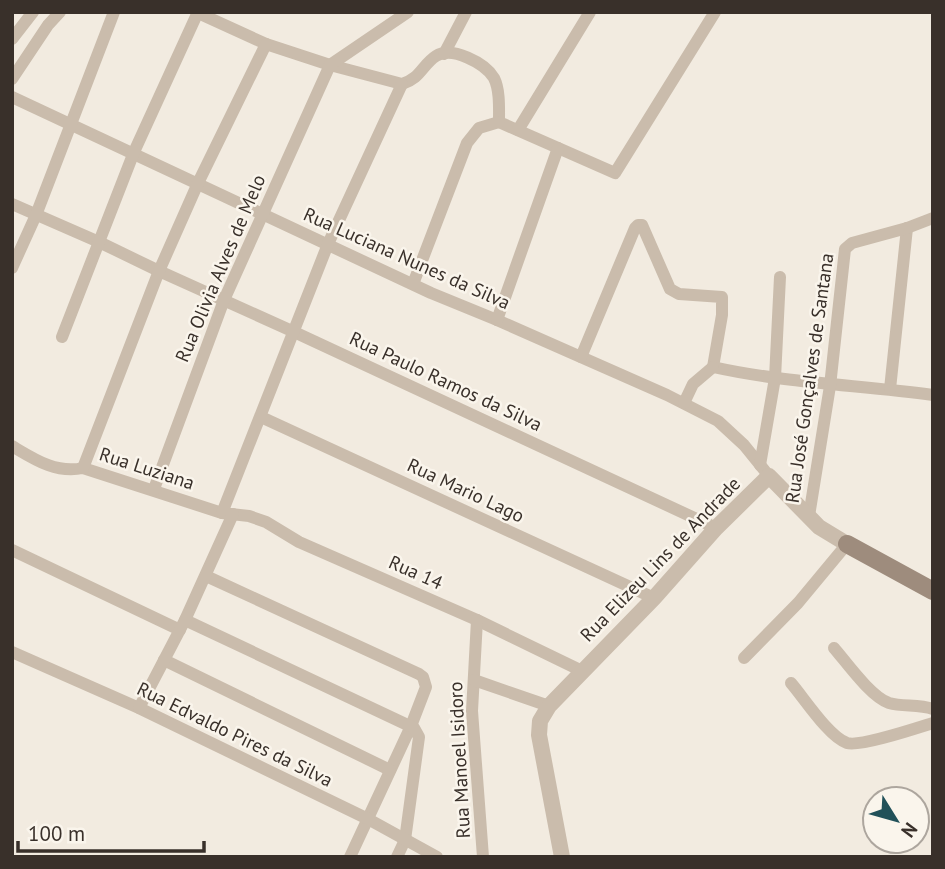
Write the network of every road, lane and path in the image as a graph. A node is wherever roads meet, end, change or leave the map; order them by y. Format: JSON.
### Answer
{"nodes":[{"id":1,"x":33,"y":12,"type":"edge"},
{"id":2,"x":60,"y":12,"type":"edge"},
{"id":3,"x":114,"y":12,"type":"edge"},
{"id":4,"x":197,"y":12,"type":"edge"},
{"id":5,"x":408,"y":12,"type":"edge"},
{"id":6,"x":466,"y":12,"type":"edge"},
{"id":7,"x":590,"y":12,"type":"edge"},
{"id":8,"x":715,"y":12,"type":"edge"},
{"id":9,"x":12,"y":39,"type":"edge"},
{"id":10,"x":266,"y":44,"type":"junction"},
{"id":11,"x":444,"y":54,"type":"junction"},
{"id":12,"x":330,"y":65,"type":"junction"},
{"id":13,"x":12,"y":79,"type":"edge"},
{"id":14,"x":402,"y":84,"type":"junction"},
{"id":15,"x":12,"y":97,"type":"edge"},
{"id":16,"x":499,"y":122,"type":"junction"},
{"id":17,"x":70,"y":123,"type":"junction"},
{"id":18,"x":518,"y":130,"type":"junction"},
{"id":19,"x":558,"y":148,"type":"junction"},
{"id":20,"x":134,"y":152,"type":"junction"},
{"id":21,"x":198,"y":183,"type":"junction"},
{"id":22,"x":12,"y":204,"type":"edge"},
{"id":23,"x":262,"y":214,"type":"junction"},
{"id":24,"x":36,"y":215,"type":"junction"},
{"id":25,"x":933,"y":218,"type":"edge"},
{"id":26,"x":908,"y":228,"type":"junction"},
{"id":27,"x":99,"y":242,"type":"junction"},
{"id":28,"x":328,"y":244,"type":"junction"},
{"id":29,"x":12,"y":268,"type":"edge"},
{"id":30,"x":159,"y":271,"type":"junction"},
{"id":31,"x":780,"y":276,"type":"dead end"},
{"id":32,"x":413,"y":284,"type":"junction"},
{"id":33,"x":224,"y":300,"type":"junction"},
{"id":34,"x":497,"y":320,"type":"junction"},
{"id":35,"x":292,"y":331,"type":"junction"},
{"id":36,"x":62,"y":337,"type":"dead end"},
{"id":37,"x":581,"y":357,"type":"junction"},
{"id":38,"x":713,"y":367,"type":"junction"},
{"id":39,"x":775,"y":378,"type":"junction"},
{"id":40,"x":830,"y":386,"type":"junction"},
{"id":41,"x":890,"y":389,"type":"junction"},
{"id":42,"x":933,"y":395,"type":"edge"},
{"id":43,"x":684,"y":403,"type":"junction"},
{"id":44,"x":261,"y":417,"type":"junction"},
{"id":45,"x":12,"y":446,"type":"edge"},
{"id":46,"x":83,"y":467,"type":"junction"},
{"id":47,"x":764,"y":470,"type":"junction"},
{"id":48,"x":154,"y":489,"type":"junction"},
{"id":49,"x":227,"y":513,"type":"junction"},
{"id":50,"x":809,"y":516,"type":"junction"},
{"id":51,"x":716,"y":528,"type":"junction"},
{"id":52,"x":847,"y":544,"type":"junction"},
{"id":53,"x":12,"y":550,"type":"edge"},
{"id":54,"x":206,"y":576,"type":"junction"},
{"id":55,"x":933,"y":591,"type":"edge"},
{"id":56,"x":654,"y":598,"type":"junction"},
{"id":57,"x":477,"y":620,"type":"junction"},
{"id":58,"x":183,"y":625,"type":"junction"},
{"id":59,"x":834,"y":648,"type":"dead end"},
{"id":60,"x":12,"y":652,"type":"edge"},
{"id":61,"x":744,"y":658,"type":"dead end"},
{"id":62,"x":164,"y":660,"type":"junction"},
{"id":63,"x":582,"y":671,"type":"junction"},
{"id":64,"x":474,"y":680,"type":"junction"},
{"id":65,"x":791,"y":683,"type":"dead end"},
{"id":66,"x":549,"y":706,"type":"junction"},
{"id":67,"x":139,"y":708,"type":"junction"},
{"id":68,"x":933,"y":709,"type":"edge"},
{"id":69,"x":411,"y":726,"type":"junction"},
{"id":70,"x":932,"y":728,"type":"edge"},
{"id":71,"x":390,"y":770,"type":"junction"},
{"id":72,"x":368,"y":819,"type":"junction"},
{"id":73,"x":405,"y":840,"type":"junction"},
{"id":74,"x":350,"y":857,"type":"edge"},
{"id":75,"x":397,"y":857,"type":"edge"},
{"id":76,"x":437,"y":857,"type":"edge"},
{"id":77,"x":483,"y":857,"type":"edge"},
{"id":78,"x":562,"y":857,"type":"edge"}],
"edges":[{"from":1,"to":9,"type":"street"},
{"from":2,"to":13,"type":"street"},
{"from":3,"to":17,"type":"street"},
{"from":4,"to":10,"type":"street"},
{"from":4,"to":20,"type":"street"},
{"from":5,"to":12,"type":"street"},
{"from":6,"to":11,"type":"street"},
{"from":7,"to":18,"type":"street"},
{"from":8,"to":19,"type":"street"},
{"from":10,"to":12,"type":"street"},
{"from":10,"to":21,"type":"street"},
{"from":11,"to":14,"type":"street"},
{"from":11,"to":16,"type":"street"},
{"from":12,"to":14,"type":"street"},
{"from":12,"to":23,"type":"street","name":"Rua Olivia Alves de Melo"},
{"from":14,"to":28,"type":"street"},
{"from":15,"to":17,"type":"street","name":"Rua Luciana Nunes da Silva"},
{"from":16,"to":18,"type":"street"},
{"from":16,"to":32,"type":"street"},
{"from":17,"to":20,"type":"street","name":"Rua Luciana Nunes da Silva"},
{"from":17,"to":24,"type":"street"},
{"from":18,"to":19,"type":"street"},
{"from":19,"to":34,"type":"street"},
{"from":20,"to":21,"type":"street","name":"Rua Luciana Nunes da Silva"},
{"from":20,"to":27,"type":"street"},
{"from":21,"to":23,"type":"street","name":"Rua Luciana Nunes da Silva"},
{"from":21,"to":30,"type":"street"},
{"from":22,"to":24,"type":"street","name":"Rua Paulo Ramos da Silva"},
{"from":23,"to":28,"type":"street","name":"Rua Luciana Nunes da Silva"},
{"from":23,"to":33,"type":"street","name":"Rua Olivia Alves de Melo"},
{"from":24,"to":27,"type":"street","name":"Rua Paulo Ramos da Silva"},
{"from":24,"to":29,"type":"street"},
{"from":25,"to":26,"type":"street"},
{"from":26,"to":40,"type":"street","name":"Rua José Gonçalves de Santana"},
{"from":26,"to":41,"type":"street"},
{"from":27,"to":30,"type":"street","name":"Rua Paulo Ramos da Silva"},
{"from":27,"to":36,"type":"street"},
{"from":28,"to":32,"type":"street","name":"Rua Luciana Nunes da Silva"},
{"from":28,"to":35,"type":"street"},
{"from":30,"to":33,"type":"street","name":"Rua Paulo Ramos da Silva"},
{"from":30,"to":46,"type":"street"},
{"from":31,"to":39,"type":"street"},
{"from":32,"to":34,"type":"street","name":"Rua Luciana Nunes da Silva"},
{"from":33,"to":35,"type":"street","name":"Rua Paulo Ramos da Silva"},
{"from":33,"to":48,"type":"street","name":"Rua Olivia Alves de Melo"},
{"from":34,"to":37,"type":"street","name":"Rua Luciana Nunes da Silva"},
{"from":35,"to":44,"type":"street"},
{"from":35,"to":51,"type":"street","name":"Rua Paulo Ramos da Silva"},
{"from":37,"to":38,"type":"street"},
{"from":37,"to":43,"type":"street","name":"Rua Luciana Nunes da Silva"},
{"from":38,"to":39,"type":"street"},
{"from":38,"to":43,"type":"street"},
{"from":39,"to":40,"type":"street"},
{"from":39,"to":47,"type":"street"},
{"from":40,"to":41,"type":"street"},
{"from":40,"to":50,"type":"street","name":"Rua José Gonçalves de Santana"},
{"from":41,"to":42,"type":"street"},
{"from":43,"to":47,"type":"street","name":"Rua Luciana Nunes da Silva"},
{"from":44,"to":49,"type":"street"},
{"from":44,"to":56,"type":"street","name":"Rua Mario Lago"},
{"from":45,"to":46,"type":"street","name":"Rua Luziana"},
{"from":46,"to":48,"type":"street","name":"Rua Luziana"},
{"from":47,"to":50,"type":"street"},
{"from":47,"to":51,"type":"street","name":"Rua Elizeu Lins de Andrade"},
{"from":48,"to":49,"type":"street","name":"Rua Luziana"},
{"from":49,"to":54,"type":"street"},
{"from":49,"to":57,"type":"street","name":"Rua 14"},
{"from":50,"to":52,"type":"street"},
{"from":51,"to":56,"type":"street","name":"Rua Elizeu Lins de Andrade"},
{"from":52,"to":55,"type":"main road"},
{"from":52,"to":61,"type":"street"},
{"from":53,"to":58,"type":"street"},
{"from":54,"to":58,"type":"street"},
{"from":54,"to":69,"type":"street"},
{"from":56,"to":63,"type":"street","name":"Rua Elizeu Lins de Andrade"},
{"from":57,"to":63,"type":"street","name":"Rua 14"},
{"from":57,"to":64,"type":"street","name":"Rua Manoel Isidoro"},
{"from":58,"to":62,"type":"street"},
{"from":58,"to":69,"type":"street"},
{"from":59,"to":68,"type":"street"},
{"from":60,"to":67,"type":"street","name":"Rua Edvaldo Pires da Silva"},
{"from":62,"to":67,"type":"street"},
{"from":62,"to":71,"type":"street"},
{"from":63,"to":66,"type":"street","name":"Rua Elizeu Lins de Andrade"},
{"from":64,"to":66,"type":"street"},
{"from":64,"to":77,"type":"street","name":"Rua Manoel Isidoro"},
{"from":65,"to":70,"type":"street"},
{"from":66,"to":78,"type":"street"},
{"from":67,"to":72,"type":"street","name":"Rua Edvaldo Pires da Silva"},
{"from":69,"to":71,"type":"street"},
{"from":69,"to":73,"type":"street"},
{"from":71,"to":72,"type":"street"},
{"from":72,"to":73,"type":"street","name":"Rua Edvaldo Pires da Silva"},
{"from":72,"to":74,"type":"street"},
{"from":73,"to":75,"type":"street"},
{"from":73,"to":76,"type":"street","name":"Rua Edvaldo Pires da Silva"}]}
